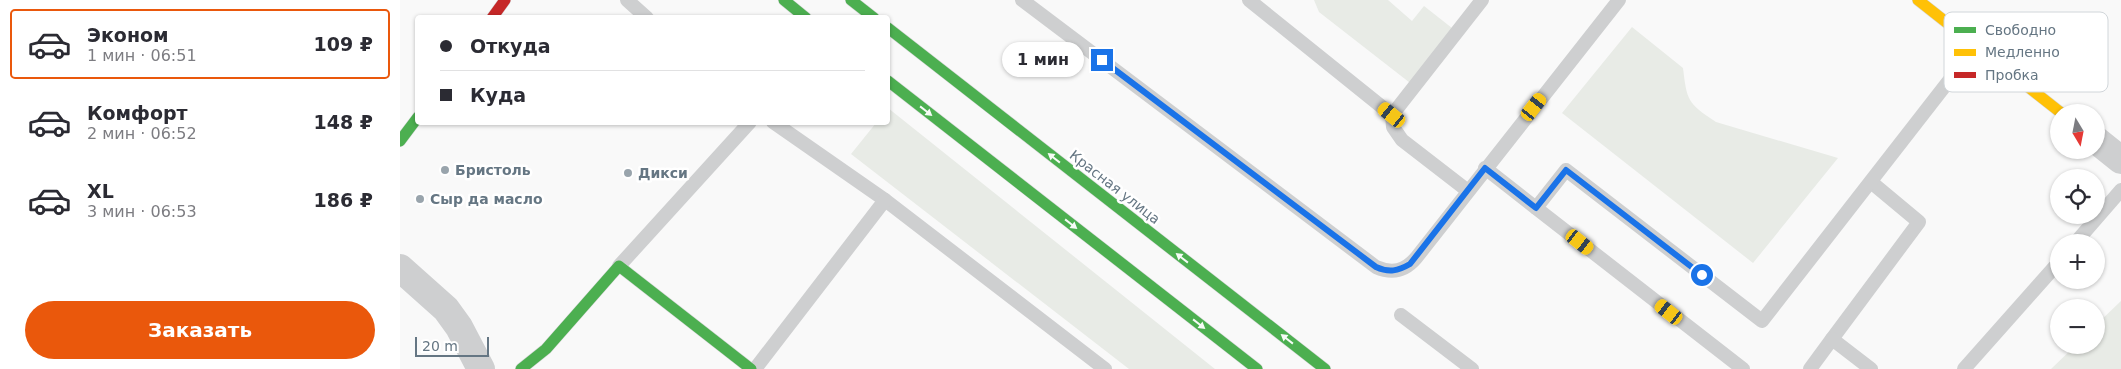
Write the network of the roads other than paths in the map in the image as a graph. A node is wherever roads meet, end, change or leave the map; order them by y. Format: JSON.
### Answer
{"nodes":[{"id":1,"x":627,"y":0,"type":"edge"},
{"id":2,"x":784,"y":0,"type":"edge"},
{"id":3,"x":851,"y":0,"type":"edge"},
{"id":4,"x":1022,"y":0,"type":"edge"},
{"id":5,"x":1249,"y":0,"type":"edge"},
{"id":6,"x":1482,"y":0,"type":"edge"},
{"id":7,"x":1619,"y":0,"type":"edge"},
{"id":8,"x":1918,"y":0,"type":"edge"},
{"id":9,"x":501,"y":1,"type":"edge"},
{"id":10,"x":494,"y":15,"type":"edge"},
{"id":11,"x":644,"y":15,"type":"edge"},
{"id":12,"x":802,"y":15,"type":"edge"},
{"id":13,"x":870,"y":15,"type":"edge"},
{"id":14,"x":1944,"y":21,"type":"edge"},
{"id":15,"x":890,"y":30,"type":"edge"},
{"id":16,"x":890,"y":83,"type":"edge"},
{"id":17,"x":1944,"y":87,"type":"edge"},
{"id":18,"x":2035,"y":92,"type":"edge"},
{"id":19,"x":2050,"y":104,"type":"edge"},
{"id":20,"x":1392,"y":115,"type":"junction"},
{"id":21,"x":415,"y":122,"type":"edge"},
{"id":22,"x":747,"y":125,"type":"edge"},
{"id":23,"x":777,"y":125,"type":"edge"},
{"id":24,"x":400,"y":141,"type":"edge"},
{"id":25,"x":2105,"y":147,"type":"edge"},
{"id":26,"x":2121,"y":160,"type":"edge"},
{"id":27,"x":1485,"y":168,"type":"junction"},
{"id":28,"x":1871,"y":182,"type":"junction"},
{"id":29,"x":2121,"y":190,"type":"edge"},
{"id":30,"x":1468,"y":191,"type":"junction"},
{"id":31,"x":885,"y":200,"type":"junction"},
{"id":32,"x":1536,"y":208,"type":"junction"},
{"id":33,"x":2083,"y":234,"type":"edge"},
{"id":34,"x":619,"y":266,"type":"junction"},
{"id":35,"x":400,"y":268,"type":"edge"},
{"id":36,"x":2050,"y":272,"type":"edge"},
{"id":37,"x":1401,"y":315,"type":"dead end"},
{"id":38,"x":1832,"y":339,"type":"junction"},
{"id":39,"x":481,"y":369,"type":"edge"},
{"id":40,"x":521,"y":369,"type":"edge"},
{"id":41,"x":751,"y":369,"type":"edge"},
{"id":42,"x":755,"y":369,"type":"edge"},
{"id":43,"x":1105,"y":369,"type":"edge"},
{"id":44,"x":1257,"y":369,"type":"edge"},
{"id":45,"x":1325,"y":369,"type":"edge"},
{"id":46,"x":1472,"y":369,"type":"edge"},
{"id":47,"x":1743,"y":369,"type":"edge"},
{"id":48,"x":1810,"y":369,"type":"edge"},
{"id":49,"x":1870,"y":369,"type":"edge"},
{"id":50,"x":1964,"y":369,"type":"edge"}],
"edges":[{"from":1,"to":11,"type":"lane"},
{"from":2,"to":12,"type":"main road"},
{"from":3,"to":13,"type":"main road"},
{"from":4,"to":30,"type":"lane"},
{"from":5,"to":20,"type":"lane"},
{"from":6,"to":20,"type":"lane"},
{"from":7,"to":27,"type":"lane"},
{"from":8,"to":14,"type":"main road"},
{"from":9,"to":10,"type":"main road"},
{"from":45,"to":15,"type":"main road","name":"Красная улица","one_way":true},
{"from":16,"to":44,"type":"main road","one_way":true},
{"from":17,"to":28,"type":"lane"},
{"from":18,"to":19,"type":"main road"},
{"from":20,"to":30,"type":"lane"},
{"from":21,"to":24,"type":"main road"},
{"from":22,"to":34,"type":"lane"},
{"from":23,"to":31,"type":"lane"},
{"from":25,"to":26,"type":"street"},
{"from":27,"to":30,"type":"lane"},
{"from":27,"to":32,"type":"lane"},
{"from":28,"to":32,"type":"lane"},
{"from":28,"to":38,"type":"lane"},
{"from":29,"to":33,"type":"lane"},
{"from":31,"to":42,"type":"lane"},
{"from":31,"to":43,"type":"lane"},
{"from":32,"to":47,"type":"lane"},
{"from":34,"to":40,"type":"main road"},
{"from":34,"to":41,"type":"main road"},
{"from":35,"to":39,"type":"street"},
{"from":36,"to":50,"type":"lane"},
{"from":37,"to":46,"type":"lane"},
{"from":38,"to":48,"type":"lane"},
{"from":38,"to":49,"type":"lane"}]}
